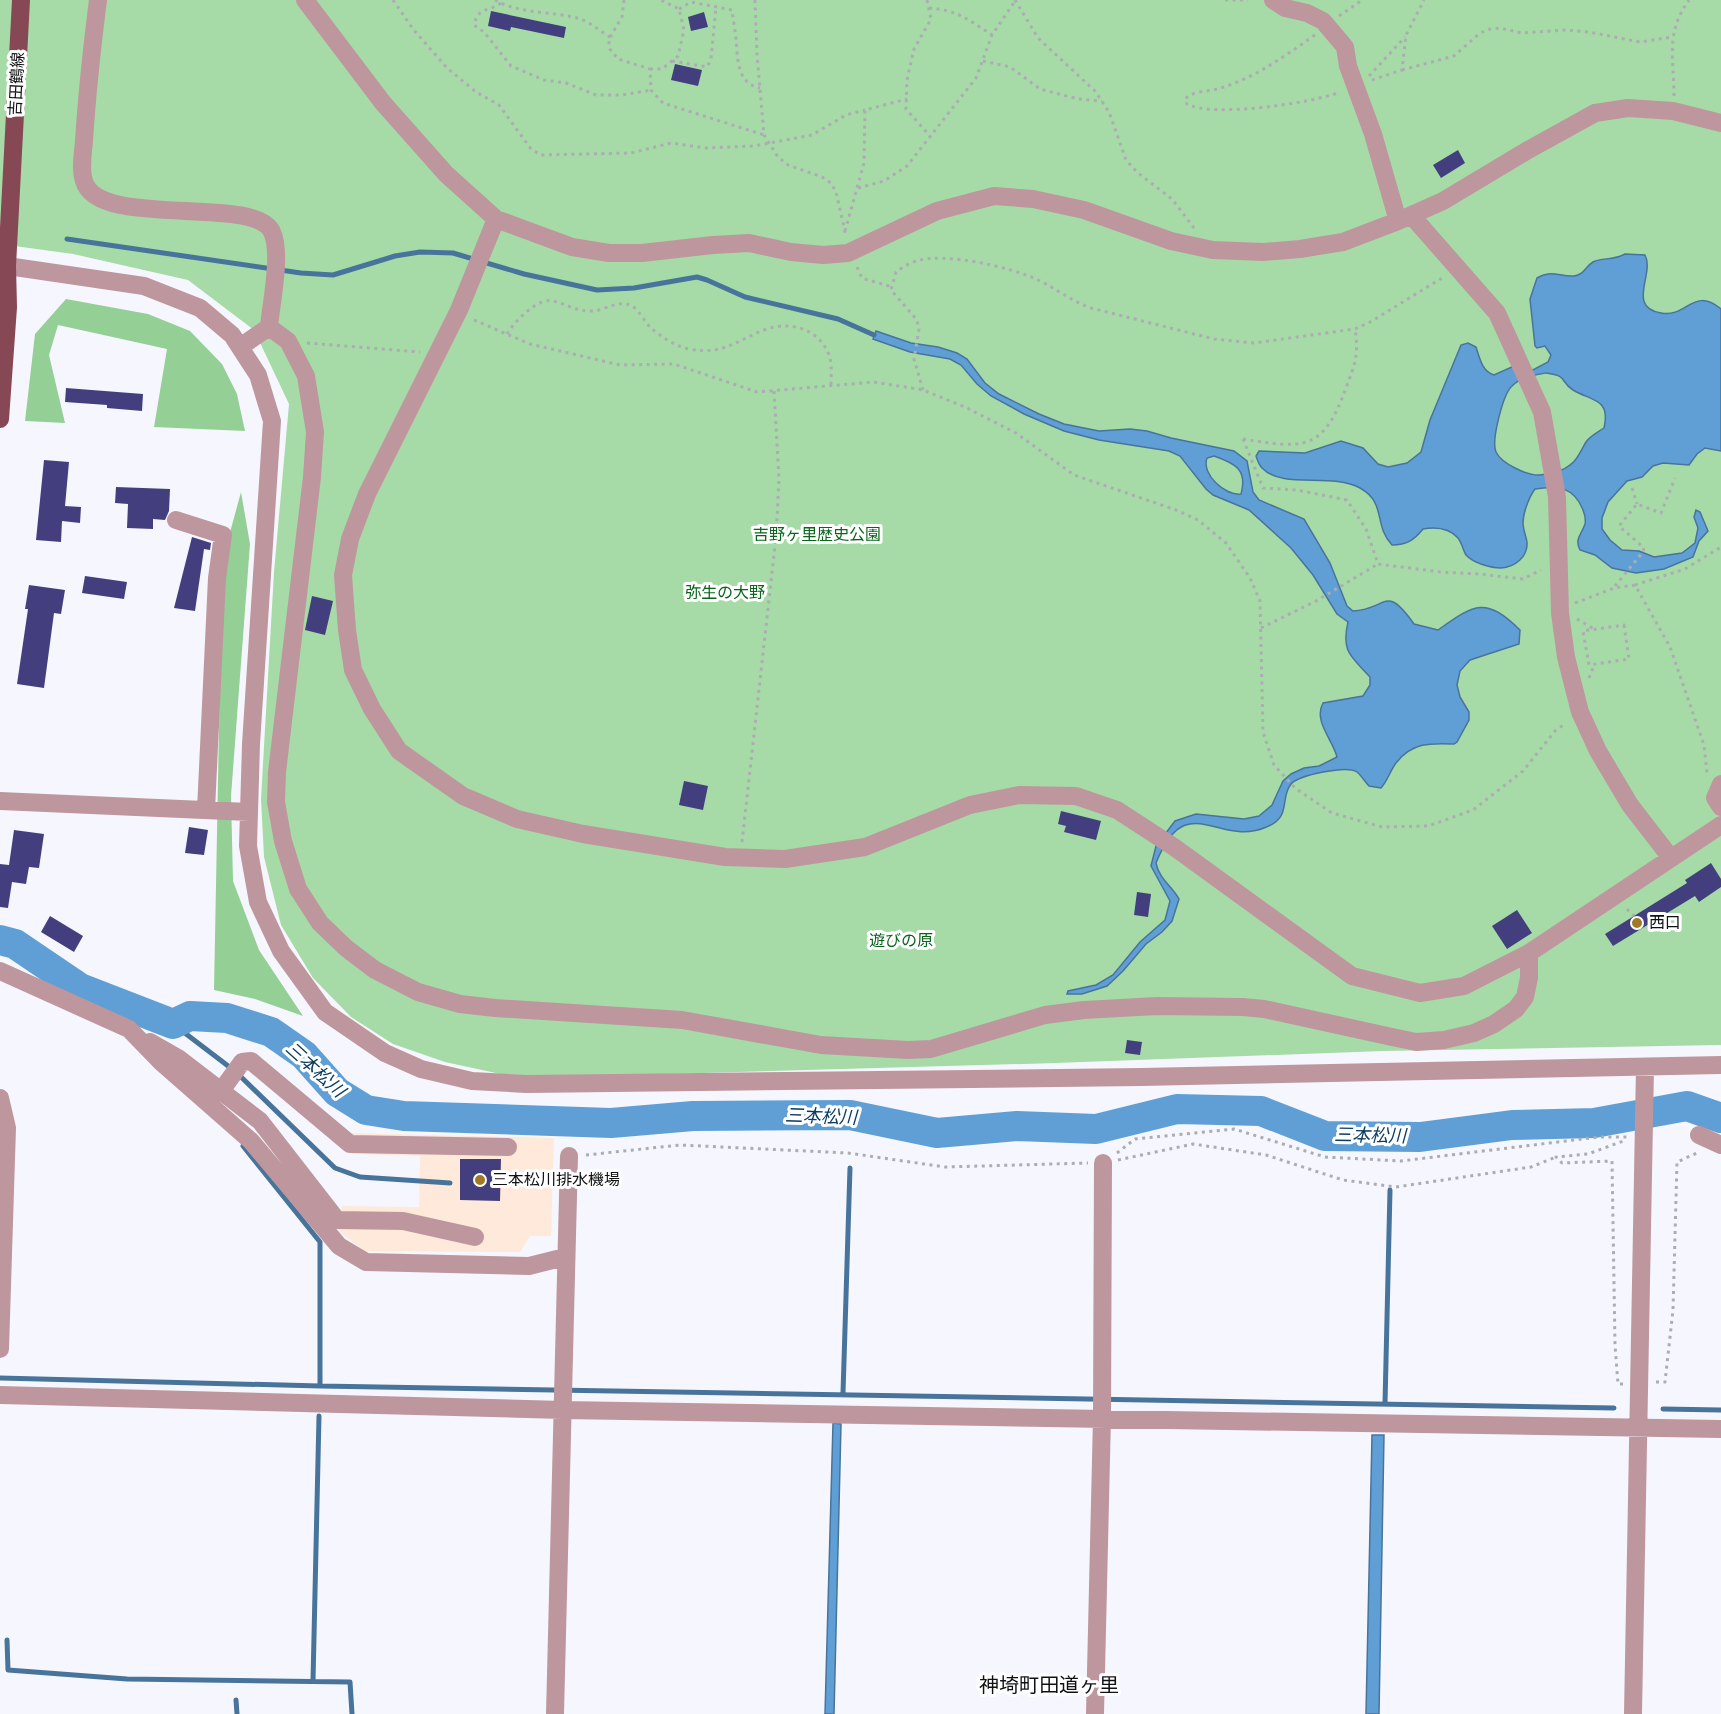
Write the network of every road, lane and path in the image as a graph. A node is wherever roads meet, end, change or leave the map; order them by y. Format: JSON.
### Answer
{"nodes":[{"id":1,"x":21,"y":0,"type":"edge"},
{"id":2,"x":98,"y":0,"type":"edge"},
{"id":3,"x":305,"y":0,"type":"edge"},
{"id":4,"x":393,"y":0,"type":"edge"},
{"id":5,"x":495,"y":0,"type":"edge"},
{"id":6,"x":624,"y":0,"type":"edge"},
{"id":7,"x":661,"y":0,"type":"edge"},
{"id":8,"x":755,"y":0,"type":"edge"},
{"id":9,"x":927,"y":0,"type":"edge"},
{"id":10,"x":1015,"y":0,"type":"edge"},
{"id":11,"x":1225,"y":0,"type":"edge"},
{"id":12,"x":1248,"y":0,"type":"edge"},
{"id":13,"x":1273,"y":0,"type":"edge"},
{"id":14,"x":1362,"y":0,"type":"edge"},
{"id":15,"x":1424,"y":0,"type":"edge"},
{"id":16,"x":1689,"y":0,"type":"edge"},
{"id":17,"x":501,"y":3,"type":"junction"},
{"id":18,"x":716,"y":7,"type":"junction"},
{"id":19,"x":678,"y":9,"type":"junction"},
{"id":20,"x":929,"y":9,"type":"junction"},
{"id":21,"x":1328,"y":25,"type":"junction"},
{"id":22,"x":992,"y":35,"type":"junction"},
{"id":23,"x":1407,"y":35,"type":"junction"},
{"id":24,"x":610,"y":37,"type":"junction"},
{"id":25,"x":1672,"y":37,"type":"junction"},
{"id":26,"x":672,"y":61,"type":"junction"},
{"id":27,"x":982,"y":61,"type":"junction"},
{"id":28,"x":650,"y":69,"type":"junction"},
{"id":29,"x":1402,"y":70,"type":"junction"},
{"id":30,"x":1355,"y":85,"type":"junction"},
{"id":31,"x":760,"y":88,"type":"junction"},
{"id":32,"x":651,"y":90,"type":"junction"},
{"id":33,"x":907,"y":99,"type":"junction"},
{"id":34,"x":1102,"y":101,"type":"junction"},
{"id":35,"x":865,"y":110,"type":"junction"},
{"id":36,"x":1674,"y":111,"type":"junction"},
{"id":37,"x":1721,"y":123,"type":"edge"},
{"id":38,"x":764,"y":135,"type":"junction"},
{"id":39,"x":930,"y":136,"type":"junction"},
{"id":40,"x":770,"y":143,"type":"junction"},
{"id":41,"x":858,"y":188,"type":"junction"},
{"id":42,"x":1405,"y":218,"type":"junction"},
{"id":43,"x":496,"y":219,"type":"junction"},
{"id":44,"x":845,"y":233,"type":"junction"},
{"id":45,"x":1213,"y":250,"type":"junction"},
{"id":46,"x":848,"y":253,"type":"junction"},
{"id":47,"x":1458,"y":268,"type":"junction"},
{"id":48,"x":2,"y":271,"type":"edge"},
{"id":49,"x":892,"y":287,"type":"junction"},
{"id":50,"x":459,"y":310,"type":"junction"},
{"id":51,"x":268,"y":327,"type":"junction"},
{"id":52,"x":1355,"y":329,"type":"junction"},
{"id":53,"x":507,"y":334,"type":"junction"},
{"id":54,"x":288,"y":341,"type":"junction"},
{"id":55,"x":240,"y":347,"type":"junction"},
{"id":56,"x":436,"y":356,"type":"junction"},
{"id":57,"x":831,"y":386,"type":"junction"},
{"id":58,"x":1,"y":388,"type":"edge"},
{"id":59,"x":774,"y":390,"type":"junction"},
{"id":60,"x":922,"y":390,"type":"junction"},
{"id":61,"x":0,"y":419,"type":"edge"},
{"id":62,"x":1675,"y":478,"type":"dead end"},
{"id":63,"x":1632,"y":488,"type":"dead end"},
{"id":64,"x":1637,"y":504,"type":"junction"},
{"id":65,"x":176,"y":520,"type":"dead end"},
{"id":66,"x":1721,"y":547,"type":"edge"},
{"id":67,"x":1559,"y":555,"type":"junction"},
{"id":68,"x":1378,"y":564,"type":"junction"},
{"id":69,"x":1635,"y":585,"type":"junction"},
{"id":70,"x":1614,"y":588,"type":"junction"},
{"id":71,"x":1560,"y":609,"type":"junction"},
{"id":72,"x":1261,"y":628,"type":"junction"},
{"id":73,"x":1594,"y":664,"type":"joint"},
{"id":74,"x":1580,"y":712,"type":"junction"},
{"id":75,"x":1714,"y":781,"type":"edge"},
{"id":76,"x":0,"y":801,"type":"edge"},
{"id":77,"x":1721,"y":807,"type":"edge"},
{"id":78,"x":206,"y":810,"type":"junction"},
{"id":79,"x":249,"y":812,"type":"junction"},
{"id":80,"x":1721,"y":825,"type":"edge"},
{"id":81,"x":740,"y":857,"type":"junction"},
{"id":82,"x":1671,"y":858,"type":"junction"},
{"id":83,"x":1529,"y":953,"type":"junction"},
{"id":84,"x":0,"y":971,"type":"edge"},
{"id":85,"x":129,"y":1029,"type":"junction"},
{"id":86,"x":1721,"y":1065,"type":"edge"},
{"id":87,"x":1645,"y":1067,"type":"junction"},
{"id":88,"x":221,"y":1091,"type":"junction"},
{"id":89,"x":0,"y":1098,"type":"edge"},
{"id":90,"x":1637,"y":1137,"type":"junction"},
{"id":91,"x":1698,"y":1143,"type":"joint"},
{"id":92,"x":1721,"y":1145,"type":"edge"},
{"id":93,"x":508,"y":1147,"type":"dead end"},
{"id":94,"x":569,"y":1156,"type":"joint"},
{"id":95,"x":1556,"y":1157,"type":"junction"},
{"id":96,"x":1103,"y":1163,"type":"junction"},
{"id":97,"x":475,"y":1237,"type":"dead end"},
{"id":98,"x":565,"y":1257,"type":"junction"},
{"id":99,"x":0,"y":1349,"type":"edge"},
{"id":100,"x":1639,"y":1382,"type":"junction"},
{"id":101,"x":0,"y":1395,"type":"edge"},
{"id":102,"x":563,"y":1396,"type":"junction"},
{"id":103,"x":1102,"y":1404,"type":"junction"},
{"id":104,"x":1638,"y":1428,"type":"junction"},
{"id":105,"x":1721,"y":1429,"type":"edge"},
{"id":106,"x":555,"y":1714,"type":"edge"},
{"id":107,"x":1095,"y":1714,"type":"edge"},
{"id":108,"x":1633,"y":1714,"type":"edge"}],
"edges":[{"from":1,"to":48,"type":"main road","name":"吉田鶴線"},
{"from":2,"to":51,"type":"street"},
{"from":3,"to":43,"type":"street"},
{"from":4,"to":40,"type":"path"},
{"from":5,"to":17,"type":"path"},
{"from":6,"to":24,"type":"path"},
{"from":7,"to":19,"type":"path"},
{"from":8,"to":31,"type":"path"},
{"from":9,"to":20,"type":"path"},
{"from":10,"to":22,"type":"path"},
{"from":10,"to":34,"type":"path"},
{"from":11,"to":12,"type":"path"},
{"from":13,"to":21,"type":"street"},
{"from":14,"to":21,"type":"path"},
{"from":15,"to":23,"type":"path"},
{"from":16,"to":25,"type":"path"},
{"from":17,"to":24,"type":"path"},
{"from":17,"to":32,"type":"path"},
{"from":18,"to":19,"type":"path"},
{"from":18,"to":26,"type":"path"},
{"from":18,"to":31,"type":"path"},
{"from":19,"to":26,"type":"path"},
{"from":20,"to":22,"type":"path"},
{"from":20,"to":33,"type":"path"},
{"from":21,"to":30,"type":"street"},
{"from":21,"to":30,"type":"path"},
{"from":22,"to":27,"type":"path"},
{"from":23,"to":29,"type":"path"},
{"from":23,"to":29,"type":"path"},
{"from":24,"to":28,"type":"path"},
{"from":25,"to":29,"type":"path"},
{"from":25,"to":36,"type":"path"},
{"from":26,"to":28,"type":"path"},
{"from":27,"to":34,"type":"path"},
{"from":27,"to":39,"type":"path"},
{"from":28,"to":32,"type":"path"},
{"from":30,"to":42,"type":"street"},
{"from":31,"to":38,"type":"path"},
{"from":32,"to":38,"type":"path"},
{"from":33,"to":35,"type":"path"},
{"from":33,"to":39,"type":"path"},
{"from":34,"to":45,"type":"path"},
{"from":35,"to":40,"type":"path"},
{"from":35,"to":41,"type":"path"},
{"from":36,"to":37,"type":"street"},
{"from":36,"to":42,"type":"street"},
{"from":38,"to":40,"type":"path"},
{"from":39,"to":41,"type":"path"},
{"from":40,"to":44,"type":"path"},
{"from":41,"to":44,"type":"path"},
{"from":42,"to":45,"type":"street"},
{"from":42,"to":47,"type":"street"},
{"from":43,"to":46,"type":"street"},
{"from":43,"to":50,"type":"street"},
{"from":44,"to":46,"type":"path"},
{"from":45,"to":46,"type":"street"},
{"from":46,"to":49,"type":"path"},
{"from":47,"to":52,"type":"path"},
{"from":47,"to":67,"type":"street"},
{"from":48,"to":55,"type":"street"},
{"from":48,"to":58,"type":"main road","name":"吉田鶴線"},
{"from":49,"to":52,"type":"path"},
{"from":49,"to":60,"type":"path"},
{"from":50,"to":53,"type":"path"},
{"from":50,"to":56,"type":"street"},
{"from":51,"to":54,"type":"street"},
{"from":51,"to":55,"type":"street"},
{"from":52,"to":68,"type":"path"},
{"from":53,"to":57,"type":"path"},
{"from":53,"to":59,"type":"path"},
{"from":54,"to":56,"type":"path"},
{"from":54,"to":83,"type":"street"},
{"from":55,"to":79,"type":"street"},
{"from":56,"to":81,"type":"street"},
{"from":57,"to":59,"type":"path"},
{"from":57,"to":60,"type":"path"},
{"from":58,"to":61,"type":"main road","name":"吉田鶴線"},
{"from":59,"to":81,"type":"path"},
{"from":60,"to":72,"type":"path"},
{"from":62,"to":64,"type":"path"},
{"from":63,"to":64,"type":"path"},
{"from":64,"to":70,"type":"path"},
{"from":65,"to":78,"type":"street"},
{"from":66,"to":69,"type":"path"},
{"from":67,"to":68,"type":"path"},
{"from":67,"to":71,"type":"street"},
{"from":68,"to":72,"type":"path"},
{"from":69,"to":70,"type":"path"},
{"from":69,"to":75,"type":"path"},
{"from":70,"to":71,"type":"path"},
{"from":71,"to":74,"type":"street"},
{"from":72,"to":74,"type":"path"},
{"from":73,"to":73,"type":"path"},
{"from":74,"to":82,"type":"street"},
{"from":75,"to":77,"type":"street"},
{"from":76,"to":78,"type":"street"},
{"from":78,"to":79,"type":"street"},
{"from":79,"to":87,"type":"street"},
{"from":80,"to":82,"type":"street"},
{"from":81,"to":83,"type":"street"},
{"from":82,"to":83,"type":"street"},
{"from":84,"to":85,"type":"street"},
{"from":85,"to":88,"type":"street"},
{"from":85,"to":98,"type":"street"},
{"from":86,"to":87,"type":"street"},
{"from":87,"to":90,"type":"street"},
{"from":88,"to":93,"type":"street"},
{"from":88,"to":97,"type":"street"},
{"from":89,"to":99,"type":"street"},
{"from":90,"to":95,"type":"path"},
{"from":90,"to":96,"type":"path"},
{"from":90,"to":100,"type":"street"},
{"from":91,"to":92,"type":"street"},
{"from":91,"to":100,"type":"path"},
{"from":94,"to":96,"type":"path"},
{"from":94,"to":98,"type":"street"},
{"from":95,"to":96,"type":"path"},
{"from":95,"to":100,"type":"path"},
{"from":96,"to":103,"type":"street"},
{"from":98,"to":102,"type":"street"},
{"from":100,"to":104,"type":"street"},
{"from":101,"to":102,"type":"street"},
{"from":102,"to":103,"type":"street"},
{"from":102,"to":106,"type":"street"},
{"from":103,"to":104,"type":"street"},
{"from":103,"to":107,"type":"street"},
{"from":104,"to":105,"type":"street"},
{"from":104,"to":108,"type":"street"}]}
